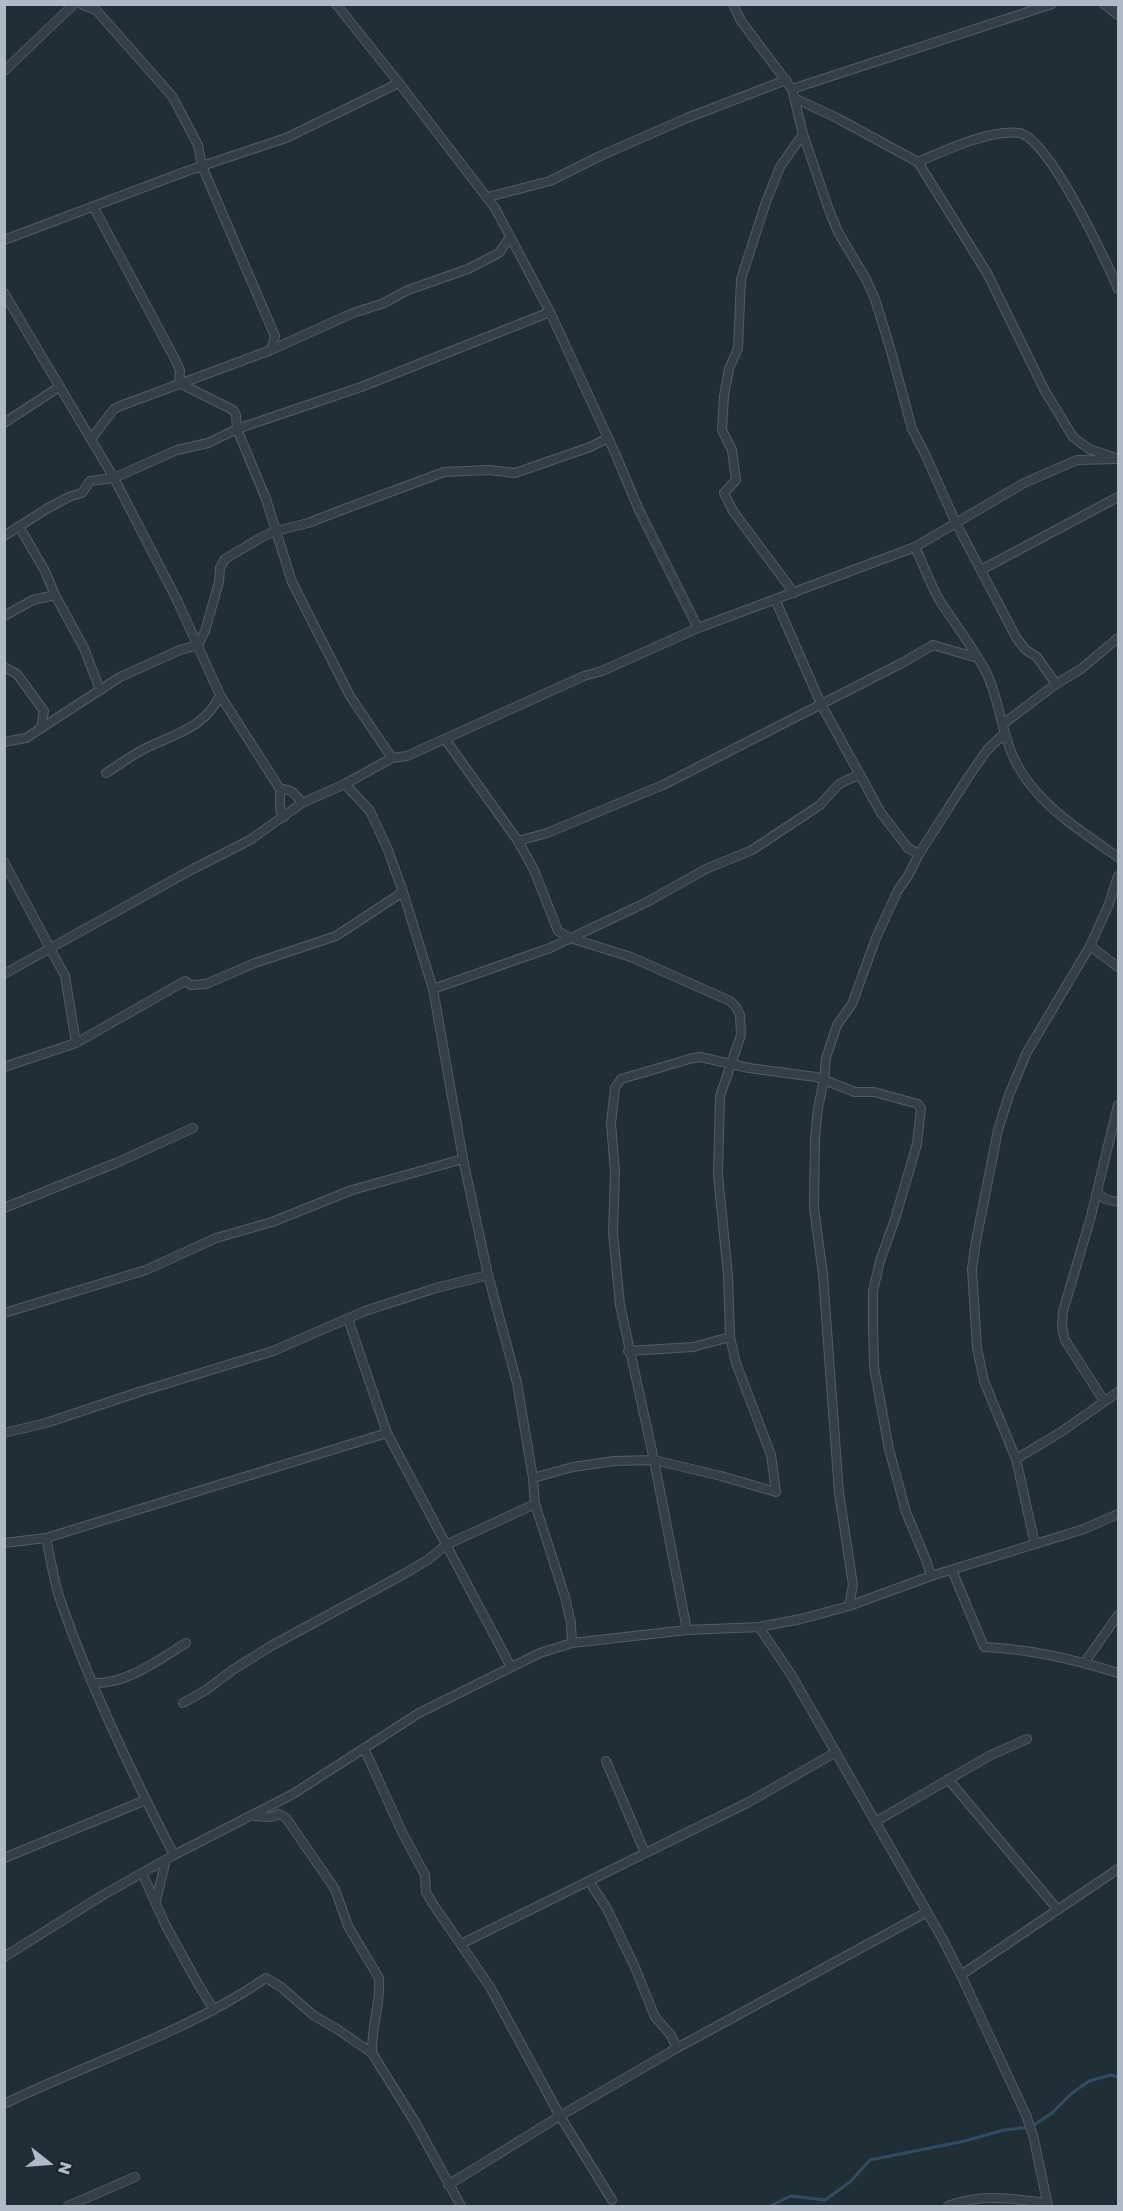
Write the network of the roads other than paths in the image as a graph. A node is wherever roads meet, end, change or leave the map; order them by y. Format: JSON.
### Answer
{"nodes":[{"id":1,"x":74,"y":4,"type":"edge"},
{"id":2,"x":81,"y":4,"type":"edge"},
{"id":3,"x":336,"y":4,"type":"edge"},
{"id":4,"x":733,"y":4,"type":"edge"},
{"id":5,"x":1052,"y":4,"type":"edge"},
{"id":6,"x":1104,"y":4,"type":"edge"},
{"id":7,"x":1119,"y":15,"type":"edge"},
{"id":8,"x":4,"y":71,"type":"edge"},
{"id":9,"x":786,"y":80,"type":"junction"},
{"id":10,"x":399,"y":83,"type":"junction"},
{"id":11,"x":792,"y":88,"type":"junction"},
{"id":12,"x":794,"y":98,"type":"junction"},
{"id":13,"x":803,"y":134,"type":"junction"},
{"id":14,"x":918,"y":162,"type":"junction"},
{"id":15,"x":202,"y":166,"type":"junction"},
{"id":16,"x":488,"y":197,"type":"junction"},
{"id":17,"x":93,"y":206,"type":"junction"},
{"id":18,"x":510,"y":237,"type":"junction"},
{"id":19,"x":4,"y":240,"type":"edge"},
{"id":20,"x":1119,"y":289,"type":"edge"},
{"id":21,"x":4,"y":293,"type":"edge"},
{"id":22,"x":550,"y":312,"type":"junction"},
{"id":23,"x":271,"y":350,"type":"junction"},
{"id":24,"x":179,"y":382,"type":"junction"},
{"id":25,"x":59,"y":387,"type":"junction"},
{"id":26,"x":4,"y":423,"type":"edge"},
{"id":27,"x":237,"y":429,"type":"junction"},
{"id":28,"x":608,"y":438,"type":"junction"},
{"id":29,"x":91,"y":439,"type":"junction"},
{"id":30,"x":1118,"y":459,"type":"edge"},
{"id":31,"x":114,"y":478,"type":"junction"},
{"id":32,"x":1119,"y":497,"type":"edge"},
{"id":33,"x":956,"y":523,"type":"junction"},
{"id":34,"x":21,"y":528,"type":"junction"},
{"id":35,"x":276,"y":531,"type":"junction"},
{"id":36,"x":4,"y":536,"type":"edge"},
{"id":37,"x":915,"y":547,"type":"junction"},
{"id":38,"x":981,"y":570,"type":"junction"},
{"id":39,"x":794,"y":593,"type":"junction"},
{"id":40,"x":56,"y":595,"type":"junction"},
{"id":41,"x":775,"y":599,"type":"junction"},
{"id":42,"x":4,"y":616,"type":"edge"},
{"id":43,"x":698,"y":628,"type":"junction"},
{"id":44,"x":1119,"y":638,"type":"edge"},
{"id":45,"x":198,"y":645,"type":"junction"},
{"id":46,"x":978,"y":658,"type":"junction"},
{"id":47,"x":4,"y":667,"type":"edge"},
{"id":48,"x":1056,"y":684,"type":"junction"},
{"id":49,"x":100,"y":690,"type":"junction"},
{"id":50,"x":220,"y":695,"type":"junction"},
{"id":51,"x":820,"y":704,"type":"junction"},
{"id":52,"x":1003,"y":724,"type":"junction"},
{"id":53,"x":41,"y":727,"type":"junction"},
{"id":54,"x":1005,"y":733,"type":"junction"},
{"id":55,"x":444,"y":739,"type":"junction"},
{"id":56,"x":4,"y":742,"type":"edge"},
{"id":57,"x":392,"y":758,"type":"junction"},
{"id":58,"x":106,"y":773,"type":"dead end"},
{"id":59,"x":860,"y":774,"type":"junction"},
{"id":60,"x":345,"y":784,"type":"junction"},
{"id":61,"x":280,"y":789,"type":"junction"},
{"id":62,"x":302,"y":803,"type":"junction"},
{"id":63,"x":284,"y":817,"type":"junction"},
{"id":64,"x":518,"y":841,"type":"junction"},
{"id":65,"x":919,"y":854,"type":"junction"},
{"id":66,"x":1119,"y":857,"type":"edge"},
{"id":67,"x":4,"y":862,"type":"edge"},
{"id":68,"x":1119,"y":876,"type":"edge"},
{"id":69,"x":403,"y":892,"type":"junction"},
{"id":70,"x":570,"y":938,"type":"junction"},
{"id":71,"x":1090,"y":946,"type":"junction"},
{"id":72,"x":52,"y":948,"type":"junction"},
{"id":73,"x":1119,"y":967,"type":"edge"},
{"id":74,"x":4,"y":974,"type":"edge"},
{"id":75,"x":433,"y":989,"type":"junction"},
{"id":76,"x":76,"y":1043,"type":"junction"},
{"id":77,"x":731,"y":1064,"type":"junction"},
{"id":78,"x":4,"y":1067,"type":"edge"},
{"id":79,"x":824,"y":1080,"type":"junction"},
{"id":80,"x":1119,"y":1105,"type":"edge"},
{"id":81,"x":193,"y":1128,"type":"dead end"},
{"id":82,"x":463,"y":1160,"type":"junction"},
{"id":83,"x":1096,"y":1193,"type":"junction"},
{"id":84,"x":1119,"y":1202,"type":"edge"},
{"id":85,"x":4,"y":1208,"type":"edge"},
{"id":86,"x":488,"y":1275,"type":"junction"},
{"id":87,"x":4,"y":1313,"type":"edge"},
{"id":88,"x":348,"y":1319,"type":"junction"},
{"id":89,"x":730,"y":1337,"type":"junction"},
{"id":90,"x":628,"y":1351,"type":"junction"},
{"id":91,"x":1119,"y":1392,"type":"edge"},
{"id":92,"x":1104,"y":1401,"type":"junction"},
{"id":93,"x":4,"y":1433,"type":"edge"},
{"id":94,"x":387,"y":1433,"type":"junction"},
{"id":95,"x":1016,"y":1459,"type":"junction"},
{"id":96,"x":654,"y":1460,"type":"junction"},
{"id":97,"x":533,"y":1478,"type":"junction"},
{"id":98,"x":535,"y":1504,"type":"junction"},
{"id":99,"x":1119,"y":1514,"type":"edge"},
{"id":100,"x":46,"y":1538,"type":"junction"},
{"id":101,"x":4,"y":1543,"type":"edge"},
{"id":102,"x":1035,"y":1544,"type":"junction"},
{"id":103,"x":446,"y":1545,"type":"junction"},
{"id":104,"x":952,"y":1570,"type":"junction"},
{"id":105,"x":931,"y":1576,"type":"junction"},
{"id":106,"x":849,"y":1606,"type":"junction"},
{"id":107,"x":1119,"y":1615,"type":"edge"},
{"id":108,"x":759,"y":1627,"type":"junction"},
{"id":109,"x":687,"y":1630,"type":"junction"},
{"id":110,"x":186,"y":1643,"type":"dead end"},
{"id":111,"x":572,"y":1643,"type":"junction"},
{"id":112,"x":1085,"y":1662,"type":"junction"},
{"id":113,"x":511,"y":1667,"type":"junction"},
{"id":114,"x":1119,"y":1673,"type":"edge"},
{"id":115,"x":92,"y":1683,"type":"junction"},
{"id":116,"x":183,"y":1703,"type":"dead end"},
{"id":117,"x":1027,"y":1738,"type":"dead end"},
{"id":118,"x":363,"y":1748,"type":"junction"},
{"id":119,"x":836,"y":1752,"type":"junction"},
{"id":120,"x":606,"y":1761,"type":"dead end"},
{"id":121,"x":948,"y":1779,"type":"junction"},
{"id":122,"x":146,"y":1800,"type":"junction"},
{"id":123,"x":254,"y":1815,"type":"junction"},
{"id":124,"x":876,"y":1822,"type":"junction"},
{"id":125,"x":645,"y":1853,"type":"junction"},
{"id":126,"x":174,"y":1855,"type":"junction"},
{"id":127,"x":4,"y":1858,"type":"edge"},
{"id":128,"x":166,"y":1860,"type":"junction"},
{"id":129,"x":1119,"y":1869,"type":"edge"},
{"id":130,"x":142,"y":1873,"type":"junction"},
{"id":131,"x":589,"y":1881,"type":"junction"},
{"id":132,"x":156,"y":1901,"type":"junction"},
{"id":133,"x":1058,"y":1910,"type":"junction"},
{"id":134,"x":927,"y":1912,"type":"junction"},
{"id":135,"x":461,"y":1944,"type":"junction"},
{"id":136,"x":4,"y":1957,"type":"edge"},
{"id":137,"x":961,"y":1975,"type":"junction"},
{"id":138,"x":214,"y":2010,"type":"junction"},
{"id":139,"x":677,"y":2048,"type":"junction"},
{"id":140,"x":372,"y":2053,"type":"junction"},
{"id":141,"x":4,"y":2104,"type":"edge"},
{"id":142,"x":560,"y":2116,"type":"junction"},
{"id":143,"x":135,"y":2177,"type":"dead end"},
{"id":144,"x":448,"y":2185,"type":"junction"},
{"id":145,"x":612,"y":2200,"type":"dead end"},
{"id":146,"x":1048,"y":2205,"type":"edge"},
{"id":147,"x":73,"y":2206,"type":"edge"},
{"id":148,"x":461,"y":2206,"type":"edge"},
{"id":149,"x":948,"y":2206,"type":"edge"}],
"edges":[{"from":1,"to":8,"type":"street"},
{"from":2,"to":15,"type":"street"},
{"from":3,"to":10,"type":"street"},
{"from":4,"to":9,"type":"street"},
{"from":5,"to":11,"type":"street"},
{"from":6,"to":7,"type":"street"},
{"from":9,"to":11,"type":"street"},
{"from":9,"to":16,"type":"street"},
{"from":10,"to":15,"type":"street"},
{"from":10,"to":16,"type":"street"},
{"from":11,"to":12,"type":"street"},
{"from":12,"to":13,"type":"street"},
{"from":12,"to":14,"type":"street"},
{"from":13,"to":33,"type":"street"},
{"from":13,"to":39,"type":"street"},
{"from":14,"to":20,"type":"street"},
{"from":14,"to":30,"type":"street"},
{"from":15,"to":17,"type":"street"},
{"from":15,"to":23,"type":"street"},
{"from":16,"to":18,"type":"street"},
{"from":17,"to":19,"type":"street"},
{"from":17,"to":24,"type":"street"},
{"from":18,"to":22,"type":"street"},
{"from":18,"to":23,"type":"street"},
{"from":21,"to":25,"type":"street"},
{"from":22,"to":27,"type":"street"},
{"from":22,"to":28,"type":"street"},
{"from":23,"to":24,"type":"street"},
{"from":24,"to":27,"type":"street"},
{"from":24,"to":29,"type":"street"},
{"from":25,"to":26,"type":"street"},
{"from":25,"to":29,"type":"street"},
{"from":27,"to":31,"type":"street"},
{"from":27,"to":35,"type":"street"},
{"from":28,"to":35,"type":"street"},
{"from":28,"to":43,"type":"street"},
{"from":29,"to":31,"type":"street"},
{"from":30,"to":33,"type":"street"},
{"from":31,"to":34,"type":"street"},
{"from":31,"to":45,"type":"street"},
{"from":32,"to":38,"type":"street"},
{"from":33,"to":37,"type":"street"},
{"from":33,"to":38,"type":"street"},
{"from":34,"to":36,"type":"street"},
{"from":34,"to":40,"type":"street"},
{"from":35,"to":45,"type":"street"},
{"from":35,"to":57,"type":"street"},
{"from":37,"to":39,"type":"street"},
{"from":37,"to":46,"type":"street"},
{"from":38,"to":48,"type":"street"},
{"from":39,"to":41,"type":"street"},
{"from":40,"to":42,"type":"street"},
{"from":40,"to":49,"type":"street"},
{"from":41,"to":43,"type":"street"},
{"from":41,"to":51,"type":"street"},
{"from":43,"to":55,"type":"street"},
{"from":44,"to":48,"type":"street"},
{"from":45,"to":49,"type":"street"},
{"from":45,"to":50,"type":"street"},
{"from":46,"to":51,"type":"street"},
{"from":46,"to":52,"type":"street"},
{"from":47,"to":53,"type":"street"},
{"from":48,"to":52,"type":"street"},
{"from":49,"to":53,"type":"street"},
{"from":50,"to":58,"type":"street"},
{"from":50,"to":61,"type":"street"},
{"from":51,"to":59,"type":"street"},
{"from":51,"to":64,"type":"street"},
{"from":52,"to":54,"type":"street"},
{"from":53,"to":56,"type":"street"},
{"from":54,"to":65,"type":"street"},
{"from":54,"to":66,"type":"street"},
{"from":55,"to":57,"type":"street"},
{"from":55,"to":64,"type":"street"},
{"from":57,"to":60,"type":"street"},
{"from":59,"to":65,"type":"street"},
{"from":59,"to":70,"type":"street"},
{"from":60,"to":62,"type":"street"},
{"from":60,"to":69,"type":"street"},
{"from":61,"to":62,"type":"street"},
{"from":61,"to":63,"type":"street"},
{"from":62,"to":63,"type":"street"},
{"from":63,"to":72,"type":"street"},
{"from":64,"to":70,"type":"street"},
{"from":65,"to":79,"type":"street"},
{"from":67,"to":72,"type":"street"},
{"from":68,"to":71,"type":"street"},
{"from":69,"to":75,"type":"street"},
{"from":69,"to":76,"type":"street"},
{"from":70,"to":75,"type":"street"},
{"from":70,"to":77,"type":"street"},
{"from":71,"to":73,"type":"street"},
{"from":71,"to":95,"type":"street"},
{"from":72,"to":74,"type":"street"},
{"from":72,"to":76,"type":"street"},
{"from":75,"to":82,"type":"street"},
{"from":76,"to":78,"type":"street"},
{"from":77,"to":79,"type":"street"},
{"from":77,"to":89,"type":"street"},
{"from":77,"to":90,"type":"street"},
{"from":79,"to":105,"type":"street"},
{"from":79,"to":106,"type":"street"},
{"from":80,"to":83,"type":"street"},
{"from":81,"to":85,"type":"street"},
{"from":82,"to":86,"type":"street"},
{"from":82,"to":87,"type":"street"},
{"from":83,"to":84,"type":"street"},
{"from":83,"to":92,"type":"street"},
{"from":86,"to":88,"type":"street"},
{"from":86,"to":97,"type":"street"},
{"from":88,"to":93,"type":"street"},
{"from":88,"to":94,"type":"street"},
{"from":89,"to":90,"type":"street"},
{"from":89,"to":96,"type":"street"},
{"from":90,"to":96,"type":"street"},
{"from":91,"to":92,"type":"street"},
{"from":92,"to":95,"type":"street"},
{"from":94,"to":100,"type":"street"},
{"from":94,"to":103,"type":"street"},
{"from":95,"to":102,"type":"street"},
{"from":96,"to":97,"type":"street"},
{"from":96,"to":109,"type":"street"},
{"from":97,"to":98,"type":"street"},
{"from":98,"to":103,"type":"street"},
{"from":98,"to":111,"type":"street"},
{"from":99,"to":102,"type":"street"},
{"from":100,"to":101,"type":"street"},
{"from":100,"to":115,"type":"street"},
{"from":102,"to":104,"type":"street"},
{"from":103,"to":113,"type":"street"},
{"from":103,"to":116,"type":"street"},
{"from":104,"to":105,"type":"street"},
{"from":104,"to":112,"type":"street"},
{"from":105,"to":106,"type":"street"},
{"from":106,"to":108,"type":"street"},
{"from":107,"to":112,"type":"street"},
{"from":108,"to":109,"type":"street"},
{"from":108,"to":119,"type":"street"},
{"from":109,"to":111,"type":"street"},
{"from":110,"to":115,"type":"street"},
{"from":111,"to":113,"type":"street"},
{"from":112,"to":114,"type":"street"},
{"from":113,"to":118,"type":"street"},
{"from":115,"to":122,"type":"street"},
{"from":117,"to":121,"type":"street"},
{"from":118,"to":123,"type":"street"},
{"from":118,"to":135,"type":"street"},
{"from":119,"to":124,"type":"street"},
{"from":119,"to":125,"type":"street"},
{"from":120,"to":125,"type":"street"},
{"from":121,"to":124,"type":"street"},
{"from":121,"to":133,"type":"street"},
{"from":122,"to":126,"type":"street"},
{"from":122,"to":127,"type":"street"},
{"from":123,"to":126,"type":"street"},
{"from":123,"to":140,"type":"street"},
{"from":124,"to":134,"type":"street"},
{"from":125,"to":131,"type":"street"},
{"from":126,"to":128,"type":"street"},
{"from":128,"to":130,"type":"street"},
{"from":128,"to":132,"type":"street"},
{"from":129,"to":133,"type":"street"},
{"from":130,"to":132,"type":"street"},
{"from":130,"to":136,"type":"street"},
{"from":131,"to":135,"type":"street"},
{"from":131,"to":139,"type":"street"},
{"from":132,"to":138,"type":"street"},
{"from":133,"to":137,"type":"street"},
{"from":134,"to":137,"type":"street"},
{"from":134,"to":139,"type":"street"},
{"from":135,"to":142,"type":"street"},
{"from":137,"to":146,"type":"street"},
{"from":138,"to":140,"type":"street"},
{"from":138,"to":141,"type":"street"},
{"from":139,"to":142,"type":"street"},
{"from":140,"to":144,"type":"street"},
{"from":142,"to":144,"type":"street"},
{"from":142,"to":145,"type":"street"},
{"from":143,"to":147,"type":"street"},
{"from":144,"to":148,"type":"street"},
{"from":146,"to":149,"type":"street"}]}
